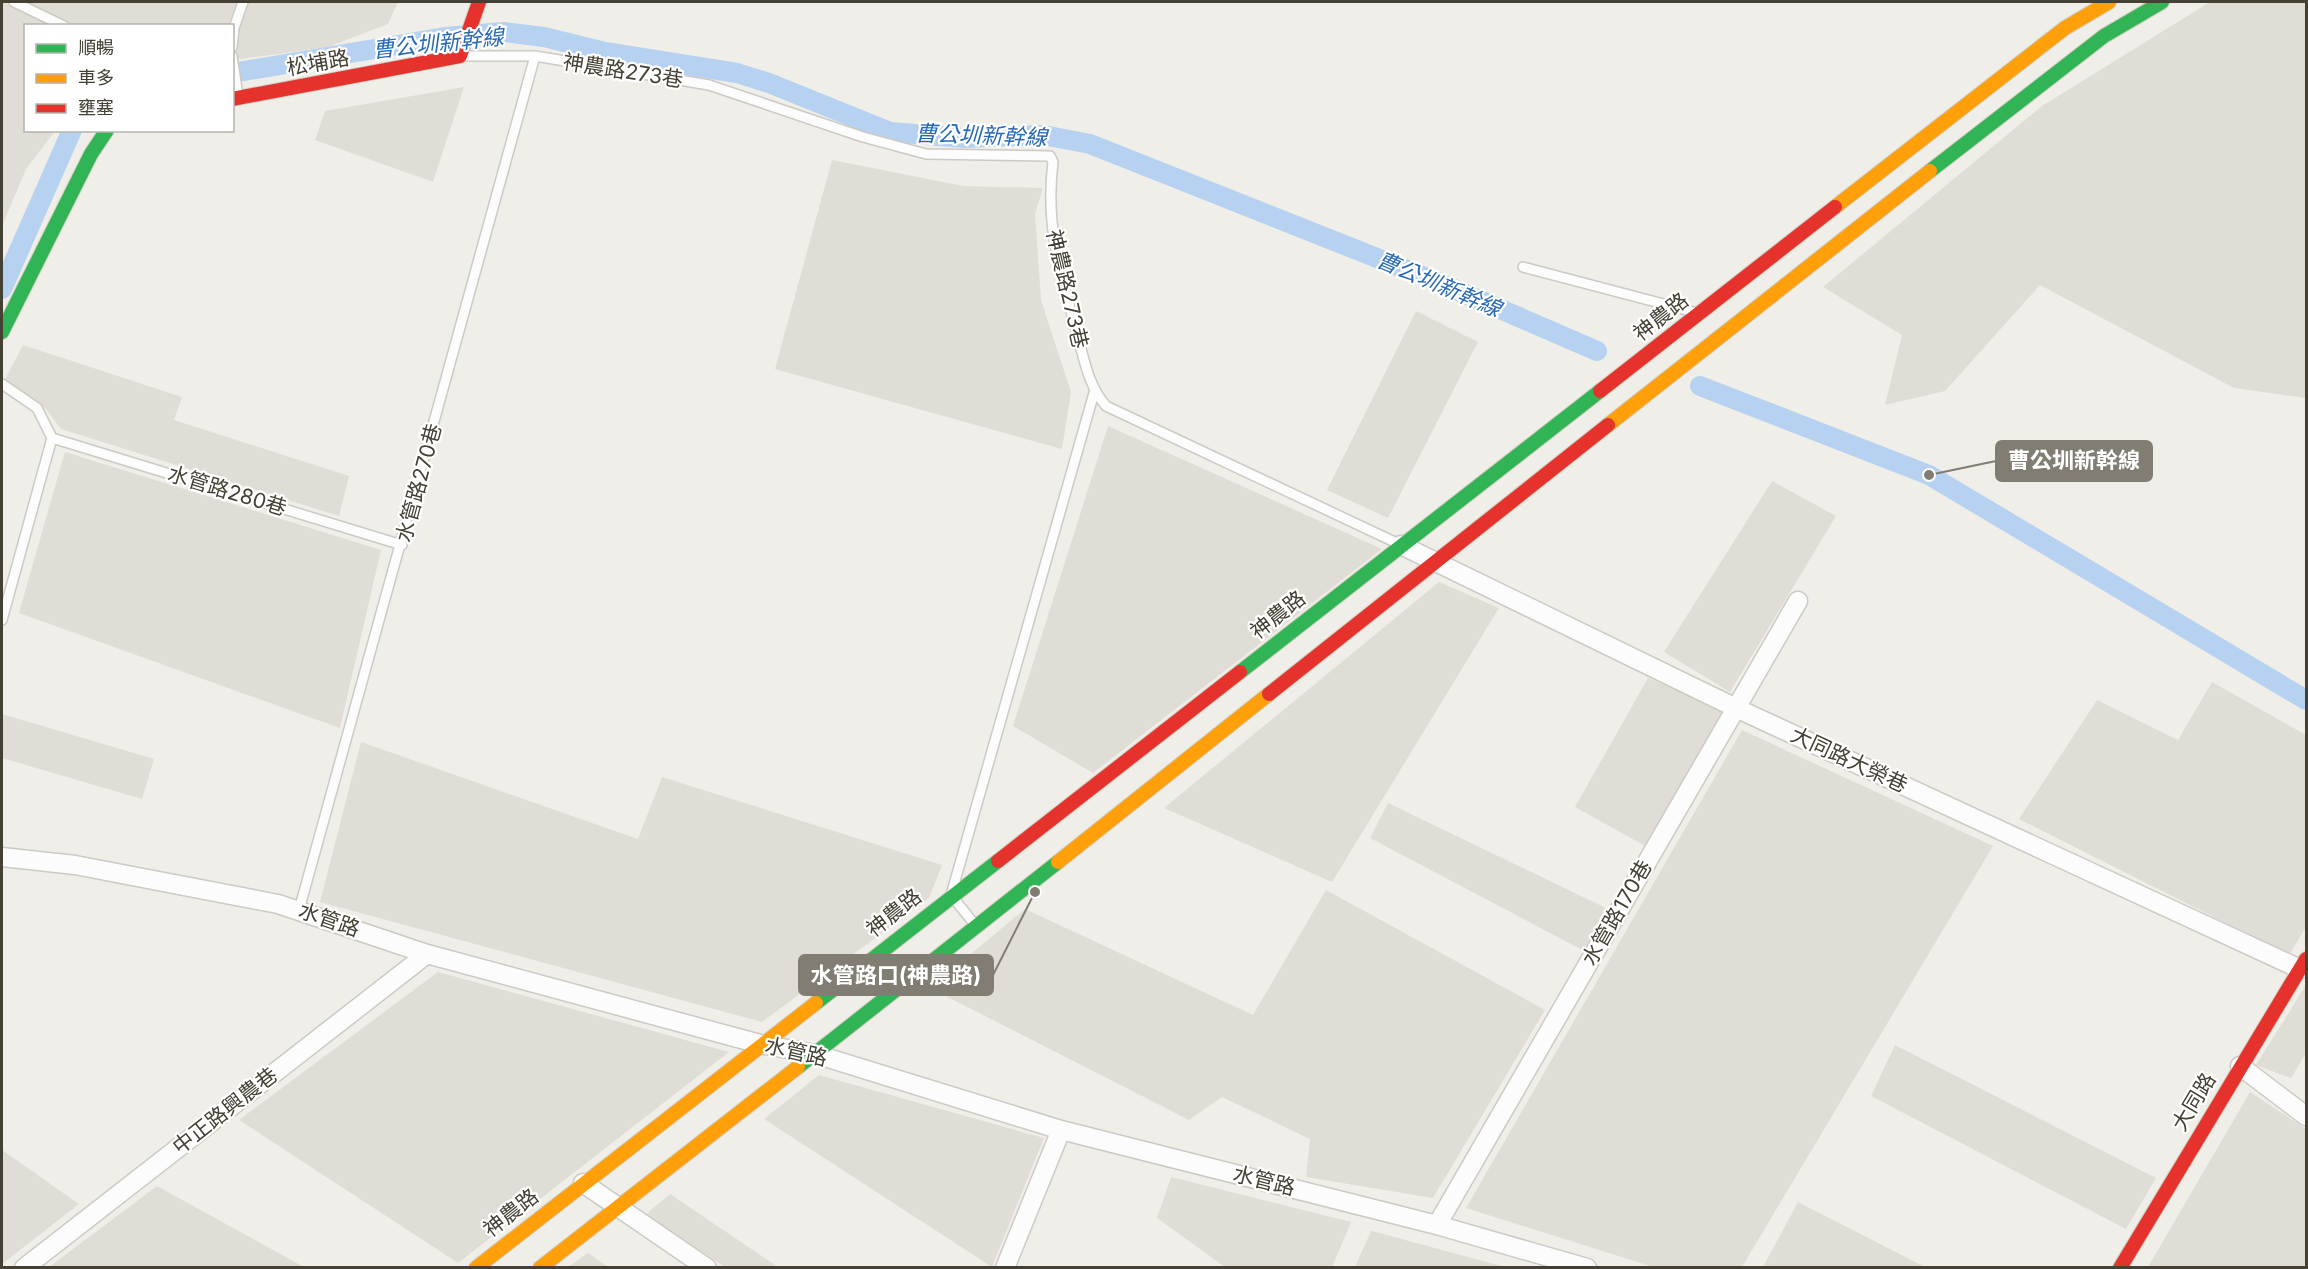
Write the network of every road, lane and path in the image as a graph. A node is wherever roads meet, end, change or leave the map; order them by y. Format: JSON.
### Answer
{"nodes":[{"id":1,"x":14,"y":2,"type":"edge"},
{"id":2,"x":243,"y":2,"type":"edge"},
{"id":3,"x":479,"y":2,"type":"edge"},
{"id":4,"x":2109,"y":2,"type":"edge"},
{"id":5,"x":2162,"y":2,"type":"edge"},
{"id":6,"x":60,"y":24,"type":"edge"},
{"id":7,"x":234,"y":28,"type":"edge"},
{"id":8,"x":460,"y":53,"type":"junction"},
{"id":9,"x":535,"y":56,"type":"junction"},
{"id":10,"x":234,"y":76,"type":"edge"},
{"id":11,"x":236,"y":95,"type":"edge"},
{"id":12,"x":106,"y":132,"type":"edge"},
{"id":13,"x":1522,"y":267,"type":"dead end"},
{"id":14,"x":1700,"y":314,"type":"junction"},
{"id":15,"x":2,"y":332,"type":"edge"},
{"id":16,"x":2,"y":384,"type":"edge"},
{"id":17,"x":1094,"y":393,"type":"junction"},
{"id":18,"x":52,"y":438,"type":"junction"},
{"id":19,"x":402,"y":545,"type":"junction"},
{"id":20,"x":1401,"y":545,"type":"junction"},
{"id":21,"x":1436,"y":562,"type":"junction"},
{"id":22,"x":1798,"y":601,"type":"dead end"},
{"id":23,"x":2,"y":620,"type":"edge"},
{"id":24,"x":1736,"y":708,"type":"junction"},
{"id":25,"x":2,"y":857,"type":"edge"},
{"id":26,"x":951,"y":895,"type":"junction"},
{"id":27,"x":299,"y":910,"type":"junction"},
{"id":28,"x":976,"y":926,"type":"junction"},
{"id":29,"x":427,"y":954,"type":"junction"},
{"id":30,"x":2303,"y":964,"type":"edge"},
{"id":31,"x":760,"y":1044,"type":"junction"},
{"id":32,"x":815,"y":1054,"type":"junction"},
{"id":33,"x":2240,"y":1066,"type":"junction"},
{"id":34,"x":2307,"y":1116,"type":"edge"},
{"id":35,"x":1061,"y":1130,"type":"junction"},
{"id":36,"x":583,"y":1183,"type":"junction"},
{"id":37,"x":618,"y":1207,"type":"junction"},
{"id":38,"x":1437,"y":1225,"type":"junction"},
{"id":39,"x":24,"y":1268,"type":"edge"},
{"id":40,"x":476,"y":1268,"type":"edge"},
{"id":41,"x":540,"y":1268,"type":"edge"},
{"id":42,"x":707,"y":1268,"type":"edge"},
{"id":43,"x":1005,"y":1268,"type":"edge"},
{"id":44,"x":1587,"y":1268,"type":"edge"},
{"id":45,"x":2120,"y":1268,"type":"edge"}],
"edges":[{"from":1,"to":6,"type":"lane"},
{"from":2,"to":7,"type":"lane"},
{"from":3,"to":8,"type":"street"},
{"from":4,"to":14,"type":"street","name":"神農路"},
{"from":5,"to":21,"type":"street"},
{"from":8,"to":9,"type":"lane","name":"神農路273巷"},
{"from":8,"to":11,"type":"street","name":"松埔路"},
{"from":9,"to":17,"type":"lane","name":"神農路273巷"},
{"from":9,"to":19,"type":"lane","name":"水管路270巷"},
{"from":10,"to":11,"type":"lane"},
{"from":12,"to":15,"type":"street"},
{"from":13,"to":14,"type":"lane"},
{"from":14,"to":20,"type":"street","name":"神農路"},
{"from":16,"to":18,"type":"lane"},
{"from":17,"to":20,"type":"lane"},
{"from":17,"to":26,"type":"lane"},
{"from":18,"to":19,"type":"lane","name":"水管路280巷"},
{"from":18,"to":23,"type":"lane"},
{"from":19,"to":27,"type":"lane","name":"水管路270巷"},
{"from":20,"to":21,"type":"street","name":"大同路大榮巷"},
{"from":20,"to":26,"type":"street","name":"神農路"},
{"from":21,"to":24,"type":"street","name":"大同路大榮巷"},
{"from":21,"to":28,"type":"street"},
{"from":22,"to":24,"type":"street","name":"水管路170巷"},
{"from":24,"to":30,"type":"street","name":"大同路大榮巷"},
{"from":24,"to":38,"type":"street","name":"水管路170巷"},
{"from":25,"to":27,"type":"street","name":"水管路"},
{"from":26,"to":28,"type":"lane"},
{"from":26,"to":31,"type":"street","name":"神農路"},
{"from":27,"to":29,"type":"street","name":"水管路"},
{"from":28,"to":32,"type":"street"},
{"from":29,"to":31,"type":"street","name":"水管路"},
{"from":29,"to":39,"type":"street","name":"中正路興農巷"},
{"from":30,"to":33,"type":"street","name":"大同路"},
{"from":31,"to":32,"type":"street","name":"水管路"},
{"from":31,"to":36,"type":"street","name":"神農路"},
{"from":32,"to":35,"type":"street","name":"水管路"},
{"from":32,"to":37,"type":"street"},
{"from":33,"to":34,"type":"street"},
{"from":33,"to":45,"type":"street","name":"大同路"},
{"from":35,"to":38,"type":"street","name":"水管路"},
{"from":35,"to":43,"type":"street"},
{"from":36,"to":37,"type":"street"},
{"from":36,"to":40,"type":"street","name":"神農路"},
{"from":37,"to":41,"type":"street"},
{"from":37,"to":42,"type":"street"},
{"from":38,"to":44,"type":"street","name":"水管路"}]}
